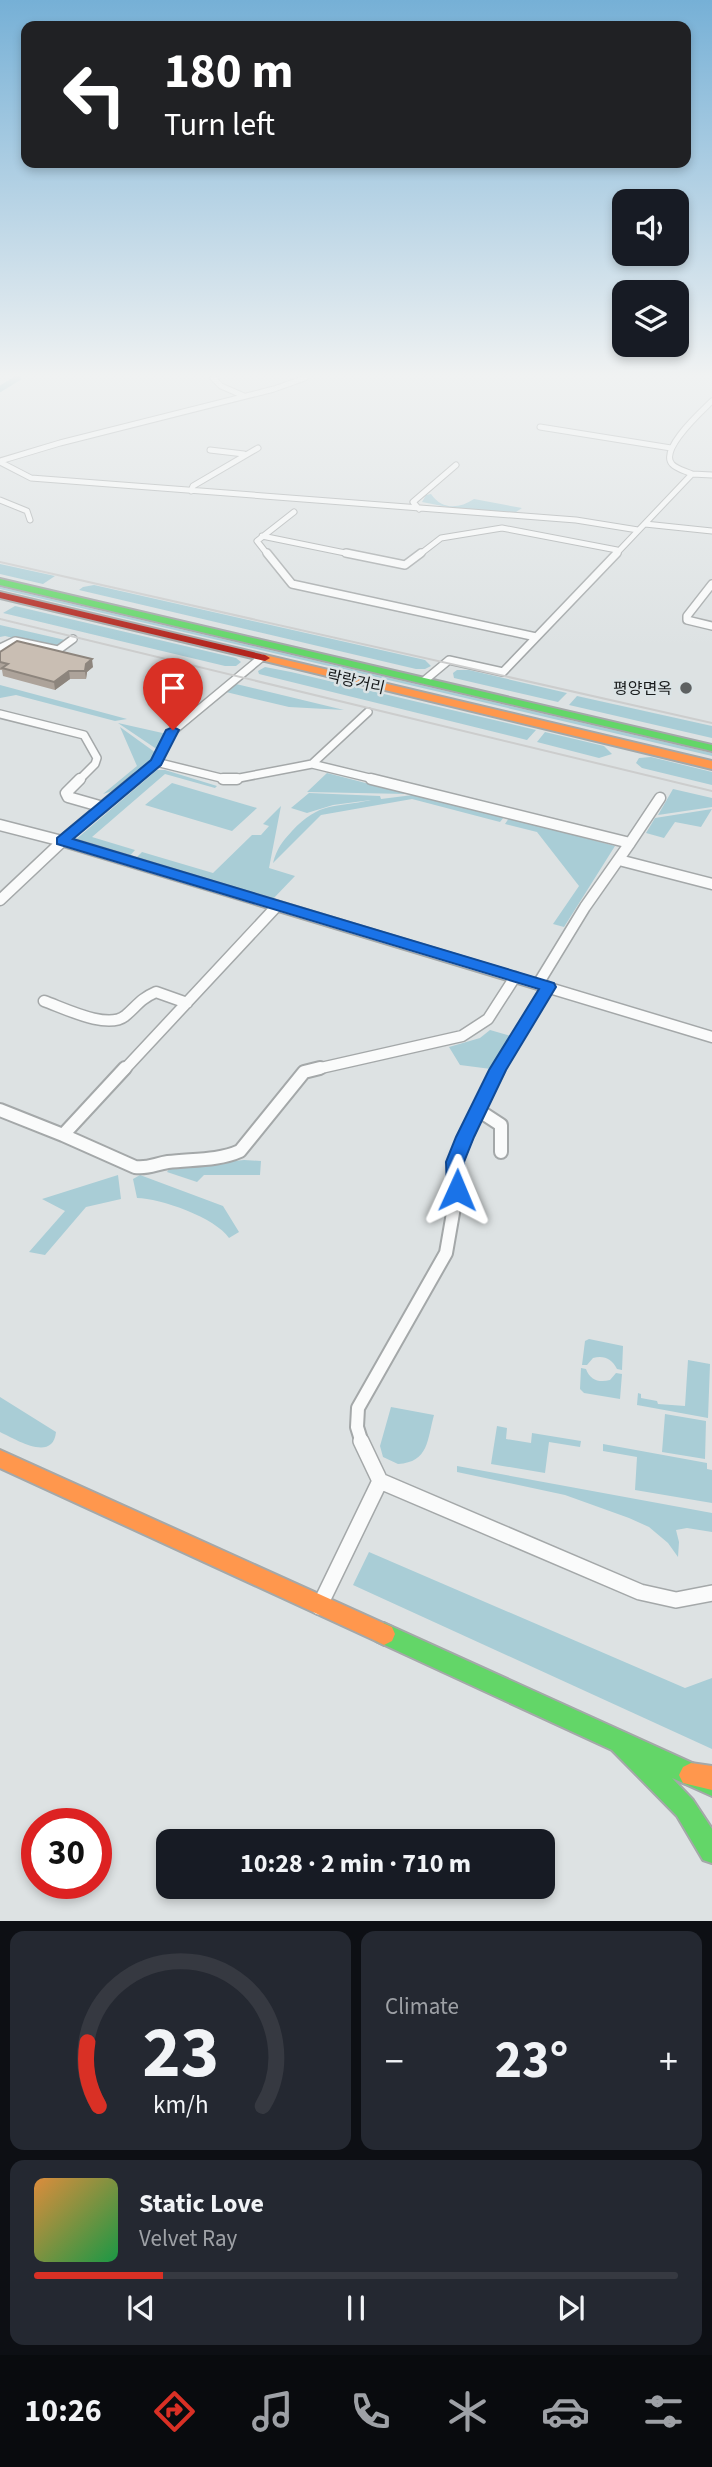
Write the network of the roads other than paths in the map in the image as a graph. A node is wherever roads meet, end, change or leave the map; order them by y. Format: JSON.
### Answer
{"nodes":[{"id":1,"x":9,"y":468,"type":"edge"},
{"id":2,"x":222,"y":468,"type":"edge"},
{"id":3,"x":453,"y":468,"type":"edge"},
{"id":4,"x":679,"y":468,"type":"edge"},
{"id":5,"x":692,"y":474,"type":"junction"},
{"id":6,"x":712,"y":475,"type":"edge"},
{"id":7,"x":191,"y":491,"type":"junction"},
{"id":8,"x":0,"y":500,"type":"edge"},
{"id":9,"x":419,"y":509,"type":"junction"},
{"id":10,"x":294,"y":512,"type":"dead end"},
{"id":11,"x":30,"y":520,"type":"dead end"},
{"id":12,"x":645,"y":524,"type":"junction"},
{"id":13,"x":638,"y":530,"type":"junction"},
{"id":14,"x":712,"y":531,"type":"edge"},
{"id":15,"x":262,"y":536,"type":"junction"},
{"id":16,"x":617,"y":550,"type":"junction"},
{"id":17,"x":0,"y":582,"type":"edge"},
{"id":18,"x":712,"y":584,"type":"edge"},
{"id":19,"x":0,"y":595,"type":"edge"},
{"id":20,"x":712,"y":626,"type":"edge"},
{"id":21,"x":536,"y":637,"type":"junction"},
{"id":22,"x":73,"y":639,"type":"dead end"},
{"id":23,"x":0,"y":648,"type":"edge"},
{"id":24,"x":261,"y":658,"type":"junction"},
{"id":25,"x":425,"y":680,"type":"junction"},
{"id":26,"x":368,"y":712,"type":"dead end"},
{"id":27,"x":0,"y":714,"type":"edge"},
{"id":28,"x":712,"y":748,"type":"edge"},
{"id":29,"x":156,"y":762,"type":"junction"},
{"id":30,"x":312,"y":764,"type":"junction"},
{"id":31,"x":712,"y":765,"type":"edge"},
{"id":32,"x":660,"y":798,"type":"dead end"},
{"id":33,"x":103,"y":807,"type":"junction"},
{"id":34,"x":0,"y":825,"type":"edge"},
{"id":35,"x":62,"y":841,"type":"junction"},
{"id":36,"x":630,"y":843,"type":"junction"},
{"id":37,"x":619,"y":860,"type":"junction"},
{"id":38,"x":712,"y":884,"type":"edge"},
{"id":39,"x":0,"y":900,"type":"edge"},
{"id":40,"x":276,"y":907,"type":"junction"},
{"id":41,"x":515,"y":977,"type":"junction"},
{"id":42,"x":543,"y":985,"type":"junction"},
{"id":43,"x":44,"y":1001,"type":"dead end"},
{"id":44,"x":187,"y":1003,"type":"junction"},
{"id":45,"x":712,"y":1037,"type":"edge"},
{"id":46,"x":0,"y":1110,"type":"edge"},
{"id":47,"x":478,"y":1110,"type":"junction"},
{"id":48,"x":63,"y":1135,"type":"junction"},
{"id":49,"x":501,"y":1152,"type":"dead end"},
{"id":50,"x":0,"y":1459,"type":"edge"},
{"id":51,"x":380,"y":1481,"type":"junction"},
{"id":52,"x":712,"y":1593,"type":"edge"},
{"id":53,"x":319,"y":1607,"type":"junction"},
{"id":54,"x":620,"y":1742,"type":"junction"},
{"id":55,"x":691,"y":1775,"type":"junction"},
{"id":56,"x":712,"y":1778,"type":"edge"},
{"id":57,"x":712,"y":1784,"type":"edge"},
{"id":58,"x":712,"y":1851,"type":"edge"}],
"edges":[{"from":1,"to":7,"type":"street"},
{"from":2,"to":7,"type":"street"},
{"from":3,"to":9,"type":"street"},
{"from":4,"to":5,"type":"street"},
{"from":5,"to":6,"type":"street"},
{"from":5,"to":12,"type":"street"},
{"from":7,"to":9,"type":"street"},
{"from":8,"to":11,"type":"street"},
{"from":9,"to":13,"type":"street"},
{"from":10,"to":15,"type":"street"},
{"from":12,"to":13,"type":"street"},
{"from":12,"to":14,"type":"street"},
{"from":13,"to":16,"type":"street"},
{"from":15,"to":16,"type":"street"},
{"from":15,"to":21,"type":"street"},
{"from":16,"to":21,"type":"street"},
{"from":17,"to":25,"type":"main road","name":"락랑거리"},
{"from":18,"to":20,"type":"street"},
{"from":19,"to":24,"type":"main road","name":"락랑거리"},
{"from":21,"to":25,"type":"street"},
{"from":22,"to":23,"type":"street"},
{"from":24,"to":29,"type":"street"},
{"from":24,"to":31,"type":"main road","name":"락랑거리"},
{"from":25,"to":28,"type":"main road","name":"락랑거리"},
{"from":26,"to":30,"type":"street"},
{"from":27,"to":33,"type":"street"},
{"from":29,"to":30,"type":"street"},
{"from":29,"to":33,"type":"street"},
{"from":30,"to":36,"type":"street"},
{"from":32,"to":36,"type":"street"},
{"from":33,"to":35,"type":"street"},
{"from":34,"to":35,"type":"street"},
{"from":35,"to":39,"type":"street"},
{"from":35,"to":40,"type":"street"},
{"from":36,"to":37,"type":"street"},
{"from":37,"to":38,"type":"street"},
{"from":37,"to":42,"type":"street"},
{"from":40,"to":41,"type":"street"},
{"from":40,"to":44,"type":"street"},
{"from":41,"to":42,"type":"street"},
{"from":41,"to":48,"type":"street"},
{"from":42,"to":45,"type":"street"},
{"from":42,"to":47,"type":"street"},
{"from":43,"to":44,"type":"street"},
{"from":44,"to":48,"type":"street"},
{"from":46,"to":48,"type":"street"},
{"from":47,"to":49,"type":"street"},
{"from":47,"to":51,"type":"street"},
{"from":50,"to":53,"type":"main road"},
{"from":51,"to":52,"type":"street"},
{"from":51,"to":53,"type":"street"},
{"from":53,"to":54,"type":"main road"},
{"from":54,"to":55,"type":"main road"},
{"from":54,"to":58,"type":"main road"},
{"from":55,"to":56,"type":"main road"},
{"from":55,"to":57,"type":"main road"}]}
